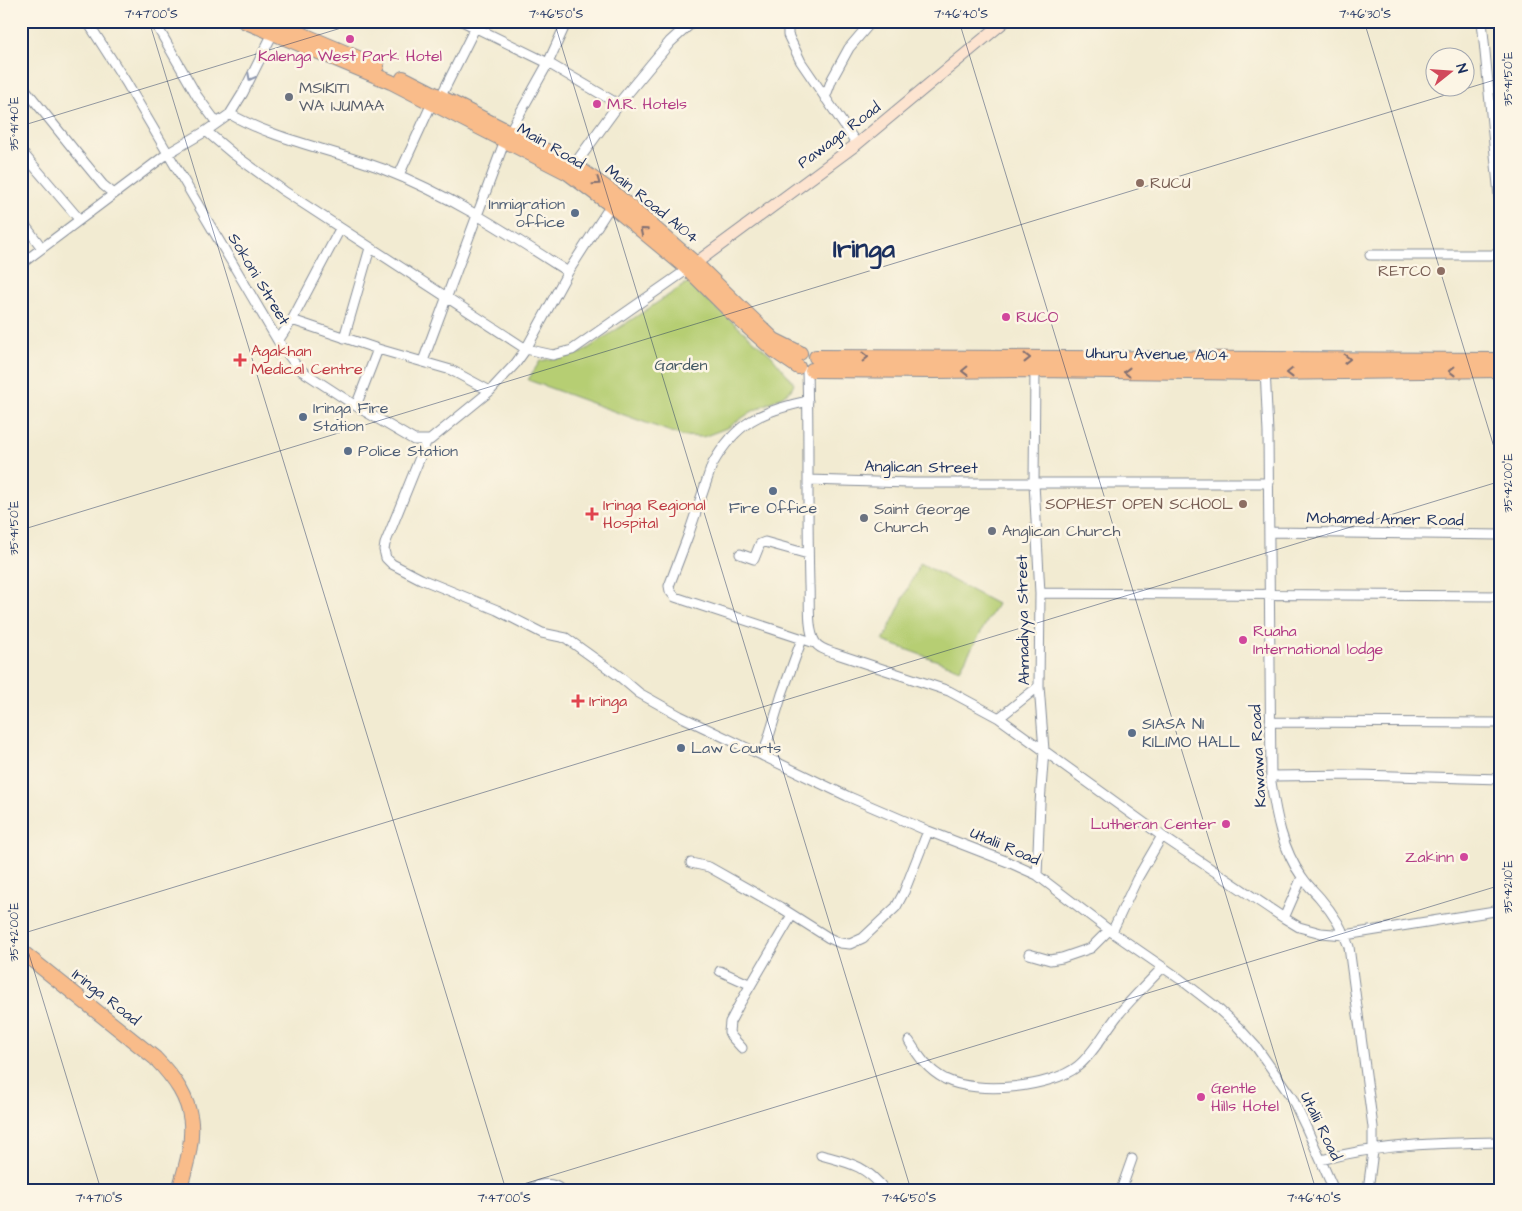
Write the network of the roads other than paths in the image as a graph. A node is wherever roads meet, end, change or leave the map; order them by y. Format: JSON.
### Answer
{"nodes":[{"id":1,"x":87,"y":21,"type":"edge"},
{"id":2,"x":154,"y":21,"type":"edge"},
{"id":3,"x":244,"y":21,"type":"edge"},
{"id":4,"x":462,"y":21,"type":"edge"},
{"id":5,"x":566,"y":21,"type":"edge"},
{"id":6,"x":693,"y":21,"type":"edge"},
{"id":7,"x":788,"y":21,"type":"edge"},
{"id":8,"x":872,"y":21,"type":"edge"},
{"id":9,"x":1006,"y":21,"type":"edge"},
{"id":10,"x":1482,"y":21,"type":"edge"},
{"id":11,"x":272,"y":27,"type":"edge"},
{"id":12,"x":476,"y":28,"type":"junction"},
{"id":13,"x":548,"y":63,"type":"junction"},
{"id":14,"x":21,"y":84,"type":"edge"},
{"id":15,"x":825,"y":98,"type":"junction"},
{"id":16,"x":436,"y":100,"type":"junction"},
{"id":17,"x":618,"y":104,"type":"junction"},
{"id":18,"x":230,"y":114,"type":"junction"},
{"id":19,"x":217,"y":123,"type":"junction"},
{"id":20,"x":206,"y":131,"type":"junction"},
{"id":21,"x":507,"y":136,"type":"junction"},
{"id":22,"x":857,"y":144,"type":"junction"},
{"id":23,"x":21,"y":151,"type":"edge"},
{"id":24,"x":168,"y":154,"type":"junction"},
{"id":25,"x":571,"y":169,"type":"junction"},
{"id":26,"x":399,"y":175,"type":"junction"},
{"id":27,"x":114,"y":194,"type":"junction"},
{"id":28,"x":611,"y":205,"type":"junction"},
{"id":29,"x":477,"y":214,"type":"junction"},
{"id":30,"x":1501,"y":216,"type":"edge"},
{"id":31,"x":80,"y":219,"type":"junction"},
{"id":32,"x":21,"y":220,"type":"edge"},
{"id":33,"x":340,"y":229,"type":"junction"},
{"id":34,"x":42,"y":248,"type":"junction"},
{"id":35,"x":370,"y":248,"type":"junction"},
{"id":36,"x":1370,"y":255,"type":"dead end"},
{"id":37,"x":1501,"y":255,"type":"edge"},
{"id":38,"x":21,"y":264,"type":"edge"},
{"id":39,"x":692,"y":266,"type":"junction"},
{"id":40,"x":568,"y":272,"type":"junction"},
{"id":41,"x":446,"y":298,"type":"junction"},
{"id":42,"x":292,"y":320,"type":"junction"},
{"id":43,"x":344,"y":338,"type":"junction"},
{"id":44,"x":278,"y":341,"type":"junction"},
{"id":45,"x":378,"y":349,"type":"junction"},
{"id":46,"x":526,"y":349,"type":"junction"},
{"id":47,"x":1266,"y":358,"type":"junction"},
{"id":48,"x":1501,"y":360,"type":"edge"},
{"id":49,"x":423,"y":361,"type":"junction"},
{"id":50,"x":807,"y":364,"type":"junction"},
{"id":51,"x":1035,"y":370,"type":"junction"},
{"id":52,"x":1501,"y":370,"type":"edge"},
{"id":53,"x":1265,"y":374,"type":"junction"},
{"id":54,"x":1501,"y":379,"type":"edge"},
{"id":55,"x":490,"y":391,"type":"junction"},
{"id":56,"x":1501,"y":392,"type":"edge"},
{"id":57,"x":808,"y":401,"type":"junction"},
{"id":58,"x":356,"y":406,"type":"junction"},
{"id":59,"x":427,"y":440,"type":"junction"},
{"id":60,"x":808,"y":480,"type":"junction"},
{"id":61,"x":1034,"y":483,"type":"junction"},
{"id":62,"x":1269,"y":483,"type":"junction"},
{"id":63,"x":1269,"y":532,"type":"junction"},
{"id":64,"x":1501,"y":535,"type":"edge"},
{"id":65,"x":740,"y":554,"type":"dead end"},
{"id":66,"x":808,"y":554,"type":"junction"},
{"id":67,"x":1040,"y":593,"type":"junction"},
{"id":68,"x":1269,"y":596,"type":"junction"},
{"id":69,"x":1501,"y":596,"type":"edge"},
{"id":70,"x":802,"y":640,"type":"junction"},
{"id":71,"x":815,"y":643,"type":"junction"},
{"id":72,"x":1039,"y":686,"type":"junction"},
{"id":73,"x":999,"y":718,"type":"junction"},
{"id":74,"x":1270,"y":722,"type":"junction"},
{"id":75,"x":1501,"y":723,"type":"edge"},
{"id":76,"x":1044,"y":750,"type":"junction"},
{"id":77,"x":763,"y":756,"type":"junction"},
{"id":78,"x":1272,"y":776,"type":"junction"},
{"id":79,"x":1501,"y":779,"type":"edge"},
{"id":80,"x":928,"y":831,"type":"junction"},
{"id":81,"x":1162,"y":836,"type":"junction"},
{"id":82,"x":691,"y":863,"type":"dead end"},
{"id":83,"x":1037,"y":875,"type":"junction"},
{"id":84,"x":1302,"y":877,"type":"junction"},
{"id":85,"x":1501,"y":910,"type":"edge"},
{"id":86,"x":792,"y":915,"type":"junction"},
{"id":87,"x":1284,"y":918,"type":"junction"},
{"id":88,"x":1110,"y":931,"type":"junction"},
{"id":89,"x":1345,"y":935,"type":"junction"},
{"id":90,"x":21,"y":951,"type":"edge"},
{"id":91,"x":1029,"y":954,"type":"dead end"},
{"id":92,"x":1163,"y":967,"type":"junction"},
{"id":93,"x":720,"y":971,"type":"dead end"},
{"id":94,"x":751,"y":985,"type":"junction"},
{"id":95,"x":909,"y":1041,"type":"dead end"},
{"id":96,"x":742,"y":1048,"type":"dead end"},
{"id":97,"x":1501,"y":1142,"type":"edge"},
{"id":98,"x":1373,"y":1151,"type":"junction"},
{"id":99,"x":821,"y":1155,"type":"dead end"},
{"id":100,"x":1132,"y":1159,"type":"dead end"},
{"id":101,"x":1321,"y":1160,"type":"junction"},
{"id":102,"x":1332,"y":1189,"type":"edge"},
{"id":103,"x":179,"y":1190,"type":"edge"},
{"id":104,"x":526,"y":1190,"type":"edge"},
{"id":105,"x":561,"y":1190,"type":"edge"},
{"id":106,"x":885,"y":1190,"type":"edge"},
{"id":107,"x":1121,"y":1190,"type":"edge"},
{"id":108,"x":1368,"y":1190,"type":"edge"}],
"edges":[{"from":1,"to":24,"type":"street","name":"Sokoni Street"},
{"from":2,"to":19,"type":"street"},
{"from":3,"to":11,"type":"highway","name":"Main Road"},
{"from":4,"to":12,"type":"street"},
{"from":5,"to":13,"type":"street"},
{"from":6,"to":17,"type":"street"},
{"from":7,"to":15,"type":"street"},
{"from":8,"to":15,"type":"street"},
{"from":9,"to":22,"type":"main road","name":"Pawaga Road"},
{"from":10,"to":30,"type":"street"},
{"from":11,"to":16,"type":"highway","name":"Main Road"},
{"from":11,"to":18,"type":"street","one_way":true},
{"from":12,"to":13,"type":"street"},
{"from":12,"to":16,"type":"street"},
{"from":13,"to":17,"type":"street"},
{"from":13,"to":21,"type":"street"},
{"from":14,"to":27,"type":"street"},
{"from":15,"to":22,"type":"street"},
{"from":16,"to":21,"type":"highway","name":"Main Road"},
{"from":16,"to":26,"type":"street"},
{"from":17,"to":25,"type":"street"},
{"from":18,"to":19,"type":"street"},
{"from":18,"to":26,"type":"street"},
{"from":19,"to":20,"type":"street"},
{"from":20,"to":24,"type":"street"},
{"from":20,"to":33,"type":"street"},
{"from":21,"to":25,"type":"highway","name":"Main Road"},
{"from":21,"to":29,"type":"street"},
{"from":22,"to":39,"type":"main road","name":"Pawaga Road"},
{"from":23,"to":31,"type":"street"},
{"from":24,"to":27,"type":"street"},
{"from":24,"to":44,"type":"street","name":"Sokoni Street"},
{"from":25,"to":28,"type":"highway","name":"Main Road"},
{"from":25,"to":39,"type":"highway","name":"Main Road A104","one_way":true},
{"from":26,"to":29,"type":"street"},
{"from":27,"to":31,"type":"street"},
{"from":39,"to":28,"type":"highway","name":"Main Road","one_way":true},
{"from":28,"to":40,"type":"street"},
{"from":29,"to":40,"type":"street"},
{"from":29,"to":41,"type":"street"},
{"from":31,"to":34,"type":"street"},
{"from":32,"to":34,"type":"street"},
{"from":33,"to":35,"type":"street"},
{"from":33,"to":42,"type":"street"},
{"from":34,"to":38,"type":"street"},
{"from":35,"to":41,"type":"street"},
{"from":35,"to":43,"type":"street"},
{"from":36,"to":37,"type":"street"},
{"from":39,"to":46,"type":"street"},
{"from":39,"to":50,"type":"highway","name":"Main Road"},
{"from":40,"to":46,"type":"street"},
{"from":41,"to":46,"type":"street"},
{"from":41,"to":49,"type":"street"},
{"from":42,"to":43,"type":"street"},
{"from":42,"to":44,"type":"street"},
{"from":43,"to":45,"type":"street"},
{"from":44,"to":58,"type":"street","name":"Sokoni Street"},
{"from":45,"to":49,"type":"street"},
{"from":45,"to":58,"type":"street"},
{"from":46,"to":55,"type":"street"},
{"from":47,"to":48,"type":"highway","name":"Uhuru Avenue, A104","one_way":true},
{"from":50,"to":47,"type":"highway","name":"Uhuru Avenue, A104","one_way":true},
{"from":47,"to":53,"type":"street","name":"Kawawa Road"},
{"from":49,"to":55,"type":"street"},
{"from":51,"to":50,"type":"highway","name":"Uhuru Avenue, A104","one_way":true},
{"from":50,"to":57,"type":"street"},
{"from":53,"to":51,"type":"highway","name":"Uhuru Avenue, A104","one_way":true},
{"from":51,"to":61,"type":"street","name":"Ahmadiyya Street"},
{"from":52,"to":53,"type":"highway","name":"Uhuru Avenue, A104","one_way":true},
{"from":53,"to":62,"type":"street","name":"Kawawa Road"},
{"from":54,"to":56,"type":"street"},
{"from":55,"to":59,"type":"street"},
{"from":57,"to":60,"type":"street"},
{"from":57,"to":70,"type":"street"},
{"from":58,"to":59,"type":"street","name":"Sokoni Street"},
{"from":59,"to":77,"type":"street","name":"Utalii Road"},
{"from":60,"to":61,"type":"street","name":"Anglican Street"},
{"from":60,"to":66,"type":"street"},
{"from":61,"to":62,"type":"street","name":"Anglican Street"},
{"from":61,"to":67,"type":"street","name":"Ahmadiyya Street"},
{"from":62,"to":63,"type":"street","name":"Kawawa Road"},
{"from":63,"to":64,"type":"street","name":"Mohamed Amer Road"},
{"from":63,"to":68,"type":"street","name":"Kawawa Road"},
{"from":65,"to":66,"type":"street"},
{"from":66,"to":71,"type":"street"},
{"from":67,"to":68,"type":"street"},
{"from":67,"to":72,"type":"street","name":"Ahmadiyya Street"},
{"from":68,"to":69,"type":"street"},
{"from":68,"to":74,"type":"street","name":"Kawawa Road"},
{"from":70,"to":71,"type":"street"},
{"from":70,"to":77,"type":"street"},
{"from":71,"to":73,"type":"street"},
{"from":72,"to":73,"type":"street"},
{"from":72,"to":76,"type":"street","name":"Ahmadiyya Street"},
{"from":73,"to":76,"type":"street"},
{"from":74,"to":75,"type":"street"},
{"from":74,"to":78,"type":"street","name":"Kawawa Road"},
{"from":76,"to":81,"type":"street"},
{"from":76,"to":83,"type":"street","name":"Ahmadiyya Street"},
{"from":77,"to":80,"type":"street","name":"Utalii Road"},
{"from":78,"to":79,"type":"street"},
{"from":78,"to":84,"type":"street","name":"Kawawa Road"},
{"from":80,"to":83,"type":"street","name":"Utalii Road"},
{"from":80,"to":86,"type":"street"},
{"from":81,"to":87,"type":"street"},
{"from":81,"to":88,"type":"street"},
{"from":82,"to":86,"type":"street"},
{"from":83,"to":88,"type":"street","name":"Utalii Road"},
{"from":84,"to":87,"type":"street"},
{"from":84,"to":89,"type":"street","name":"Kawawa Road"},
{"from":85,"to":89,"type":"street"},
{"from":86,"to":94,"type":"street"},
{"from":87,"to":89,"type":"street"},
{"from":88,"to":91,"type":"street"},
{"from":88,"to":92,"type":"street","name":"Utalii Road"},
{"from":89,"to":98,"type":"street","name":"Kawawa Road"},
{"from":90,"to":103,"type":"highway","name":"Iringa Road"},
{"from":92,"to":95,"type":"street"},
{"from":92,"to":101,"type":"street","name":"Utalii Road"},
{"from":93,"to":94,"type":"street"},
{"from":94,"to":96,"type":"street"},
{"from":97,"to":98,"type":"street"},
{"from":98,"to":101,"type":"street"},
{"from":98,"to":108,"type":"street","name":"Kawawa Road"},
{"from":99,"to":106,"type":"street"},
{"from":100,"to":107,"type":"street"},
{"from":101,"to":102,"type":"street","name":"Utalii Road"},
{"from":104,"to":105,"type":"street"}]}
